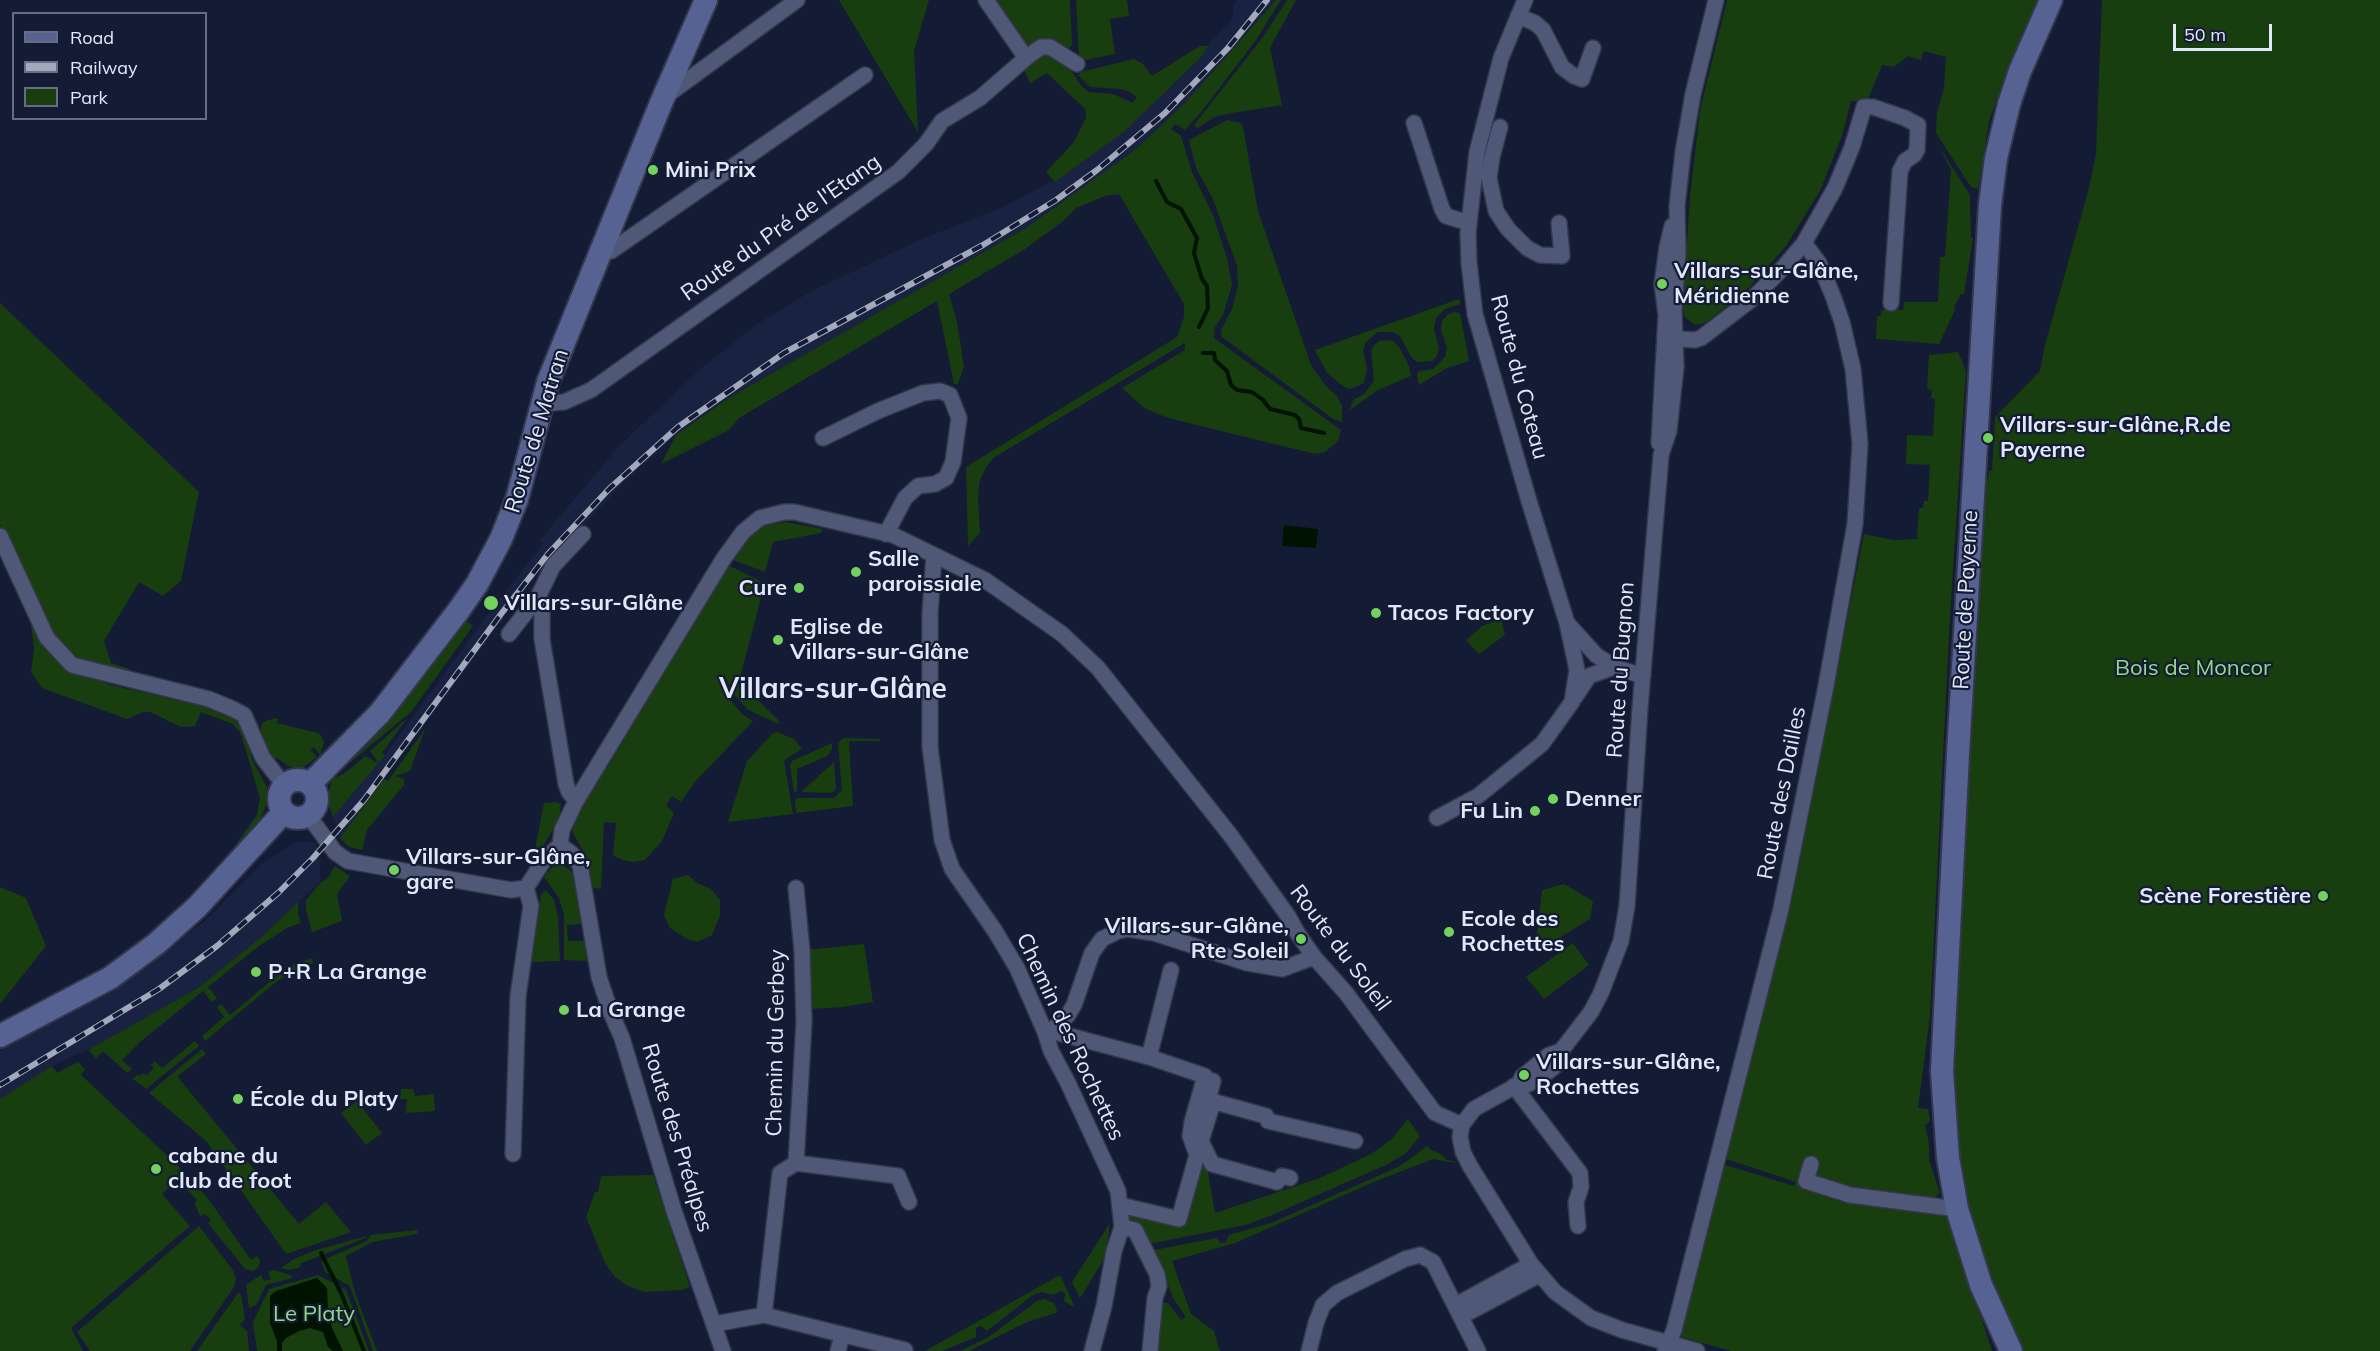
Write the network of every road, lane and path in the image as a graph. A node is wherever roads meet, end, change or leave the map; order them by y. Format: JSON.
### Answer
{"nodes":[{"id":1,"x":706,"y":0,"type":"edge"},
{"id":2,"x":797,"y":0,"type":"edge"},
{"id":3,"x":986,"y":0,"type":"edge"},
{"id":4,"x":1525,"y":0,"type":"edge"},
{"id":5,"x":1716,"y":0,"type":"edge"},
{"id":6,"x":2051,"y":0,"type":"edge"},
{"id":7,"x":1518,"y":16,"type":"junction"},
{"id":8,"x":1593,"y":48,"type":"dead end"},
{"id":9,"x":1026,"y":58,"type":"junction"},
{"id":10,"x":1077,"y":64,"type":"dead end"},
{"id":11,"x":865,"y":75,"type":"dead end"},
{"id":12,"x":663,"y":98,"type":"junction"},
{"id":13,"x":1414,"y":123,"type":"dead end"},
{"id":14,"x":1500,"y":127,"type":"dead end"},
{"id":15,"x":1485,"y":155,"type":"junction"},
{"id":16,"x":1469,"y":223,"type":"junction"},
{"id":17,"x":1559,"y":223,"type":"dead end"},
{"id":18,"x":1804,"y":243,"type":"junction"},
{"id":19,"x":601,"y":252,"type":"junction"},
{"id":20,"x":1892,"y":303,"type":"dead end"},
{"id":21,"x":1670,"y":339,"type":"junction"},
{"id":22,"x":541,"y":404,"type":"junction"},
{"id":23,"x":823,"y":438,"type":"dead end"},
{"id":24,"x":583,"y":534,"type":"dead end"},
{"id":25,"x":886,"y":534,"type":"junction"},
{"id":26,"x":0,"y":536,"type":"edge"},
{"id":27,"x":934,"y":555,"type":"junction"},
{"id":28,"x":538,"y":597,"type":"junction"},
{"id":29,"x":540,"y":623,"type":"junction"},
{"id":30,"x":1567,"y":623,"type":"junction"},
{"id":31,"x":1614,"y":667,"type":"junction"},
{"id":32,"x":1643,"y":676,"type":"junction"},
{"id":33,"x":1572,"y":702,"type":"junction"},
{"id":34,"x":310,"y":784,"type":"junction"},
{"id":35,"x":284,"y":785,"type":"junction"},
{"id":36,"x":576,"y":801,"type":"junction"},
{"id":37,"x":284,"y":812,"type":"junction"},
{"id":38,"x":308,"y":815,"type":"junction"},
{"id":39,"x":1437,"y":818,"type":"dead end"},
{"id":40,"x":560,"y":845,"type":"junction"},
{"id":41,"x":526,"y":888,"type":"junction"},
{"id":42,"x":796,"y":888,"type":"dead end"},
{"id":43,"x":1314,"y":957,"type":"junction"},
{"id":44,"x":1171,"y":970,"type":"dead end"},
{"id":45,"x":1048,"y":1031,"type":"junction"},
{"id":46,"x":0,"y":1036,"type":"edge"},
{"id":47,"x":1149,"y":1057,"type":"junction"},
{"id":48,"x":1205,"y":1076,"type":"junction"},
{"id":49,"x":1516,"y":1085,"type":"junction"},
{"id":50,"x":1213,"y":1102,"type":"junction"},
{"id":51,"x":1462,"y":1125,"type":"junction"},
{"id":52,"x":1355,"y":1140,"type":"dead end"},
{"id":53,"x":513,"y":1154,"type":"dead end"},
{"id":54,"x":796,"y":1163,"type":"junction"},
{"id":55,"x":1811,"y":1164,"type":"dead end"},
{"id":56,"x":1290,"y":1178,"type":"dead end"},
{"id":57,"x":909,"y":1202,"type":"dead end"},
{"id":58,"x":1120,"y":1205,"type":"junction"},
{"id":59,"x":1957,"y":1209,"type":"junction"},
{"id":60,"x":1578,"y":1226,"type":"dead end"},
{"id":61,"x":1122,"y":1227,"type":"junction"},
{"id":62,"x":1535,"y":1269,"type":"junction"},
{"id":63,"x":1459,"y":1310,"type":"junction"},
{"id":64,"x":764,"y":1315,"type":"junction"},
{"id":65,"x":714,"y":1324,"type":"junction"},
{"id":66,"x":842,"y":1335,"type":"junction"},
{"id":67,"x":1667,"y":1348,"type":"edge"},
{"id":68,"x":905,"y":1350,"type":"edge"},
{"id":69,"x":723,"y":1351,"type":"edge"},
{"id":70,"x":838,"y":1351,"type":"edge"},
{"id":71,"x":1092,"y":1351,"type":"edge"},
{"id":72,"x":1150,"y":1351,"type":"edge"},
{"id":73,"x":1309,"y":1351,"type":"edge"},
{"id":74,"x":1478,"y":1351,"type":"edge"},
{"id":75,"x":1698,"y":1351,"type":"edge"},
{"id":76,"x":2011,"y":1351,"type":"edge"}],
"edges":[{"from":1,"to":12,"type":"main road","name":"Route de Matran"},
{"from":2,"to":12,"type":"street"},
{"from":3,"to":9,"type":"street"},
{"from":4,"to":7,"type":"street","name":"Route du Coteau"},
{"from":5,"to":21,"type":"street","name":"Route du Bugnon"},
{"from":6,"to":59,"type":"main road","name":"Route de Payerne"},
{"from":7,"to":8,"type":"street"},
{"from":7,"to":15,"type":"street","name":"Route du Coteau"},
{"from":9,"to":10,"type":"street"},
{"from":9,"to":22,"type":"street","name":"Route du Pré de l'Etang"},
{"from":11,"to":19,"type":"street"},
{"from":12,"to":19,"type":"main road","name":"Route de Matran"},
{"from":13,"to":16,"type":"street"},
{"from":14,"to":15,"type":"street"},
{"from":15,"to":16,"type":"street","name":"Route du Coteau"},
{"from":15,"to":17,"type":"street"},
{"from":16,"to":30,"type":"street","name":"Route du Coteau"},
{"from":18,"to":20,"type":"street"},
{"from":18,"to":21,"type":"street"},
{"from":18,"to":67,"type":"street","name":"Route des Dailles"},
{"from":19,"to":22,"type":"main road","name":"Route de Matran"},
{"from":21,"to":32,"type":"street","name":"Route du Bugnon"},
{"from":22,"to":34,"type":"main road","name":"Route de Matran"},
{"from":23,"to":25,"type":"street"},
{"from":24,"to":28,"type":"street"},
{"from":25,"to":27,"type":"street","name":"Route du Soleil"},
{"from":25,"to":36,"type":"street","name":"Route du Soleil"},
{"from":26,"to":35,"type":"street"},
{"from":27,"to":43,"type":"street","name":"Route du Soleil"},
{"from":27,"to":45,"type":"street","name":"Chemin des Rochettes"},
{"from":28,"to":29,"type":"street"},
{"from":28,"to":29,"type":"street"},
{"from":29,"to":36,"type":"street"},
{"from":30,"to":31,"type":"street","name":"Route du Coteau"},
{"from":30,"to":33,"type":"street","name":"Route du Coteau"},
{"from":31,"to":32,"type":"street","name":"Route du Coteau"},
{"from":31,"to":33,"type":"street"},
{"from":32,"to":49,"type":"street","name":"Route du Bugnon"},
{"from":33,"to":39,"type":"street"},
{"from":34,"to":35,"type":"main road"},
{"from":34,"to":38,"type":"main road"},
{"from":35,"to":37,"type":"main road"},
{"from":36,"to":40,"type":"street"},
{"from":37,"to":38,"type":"main road"},
{"from":37,"to":46,"type":"main road"},
{"from":38,"to":41,"type":"street"},
{"from":40,"to":41,"type":"street"},
{"from":40,"to":65,"type":"street","name":"Route des Préalpes"},
{"from":41,"to":53,"type":"street"},
{"from":42,"to":54,"type":"street","name":"Chemin du Gerbey"},
{"from":43,"to":45,"type":"street"},
{"from":43,"to":51,"type":"street","name":"Route du Soleil"},
{"from":44,"to":47,"type":"street"},
{"from":45,"to":47,"type":"street"},
{"from":45,"to":58,"type":"street","name":"Chemin des Rochettes"},
{"from":47,"to":48,"type":"street"},
{"from":48,"to":50,"type":"street"},
{"from":48,"to":58,"type":"street"},
{"from":49,"to":51,"type":"street","name":"Route du Bugnon"},
{"from":49,"to":60,"type":"street"},
{"from":50,"to":52,"type":"street"},
{"from":50,"to":56,"type":"street"},
{"from":51,"to":62,"type":"street"},
{"from":54,"to":57,"type":"street","name":"Chemin du Gerbey"},
{"from":54,"to":64,"type":"street","name":"Chemin du Gerbey"},
{"from":55,"to":59,"type":"street"},
{"from":58,"to":61,"type":"street","name":"Chemin des Rochettes"},
{"from":59,"to":76,"type":"main road","name":"Route de Payerne"},
{"from":61,"to":71,"type":"street"},
{"from":61,"to":72,"type":"street"},
{"from":62,"to":63,"type":"street"},
{"from":62,"to":67,"type":"street"},
{"from":63,"to":73,"type":"street"},
{"from":63,"to":74,"type":"street"},
{"from":64,"to":65,"type":"street"},
{"from":64,"to":66,"type":"street"},
{"from":65,"to":69,"type":"street","name":"Route des Préalpes"},
{"from":66,"to":68,"type":"street"},
{"from":66,"to":70,"type":"street"},
{"from":67,"to":75,"type":"street"}]}
